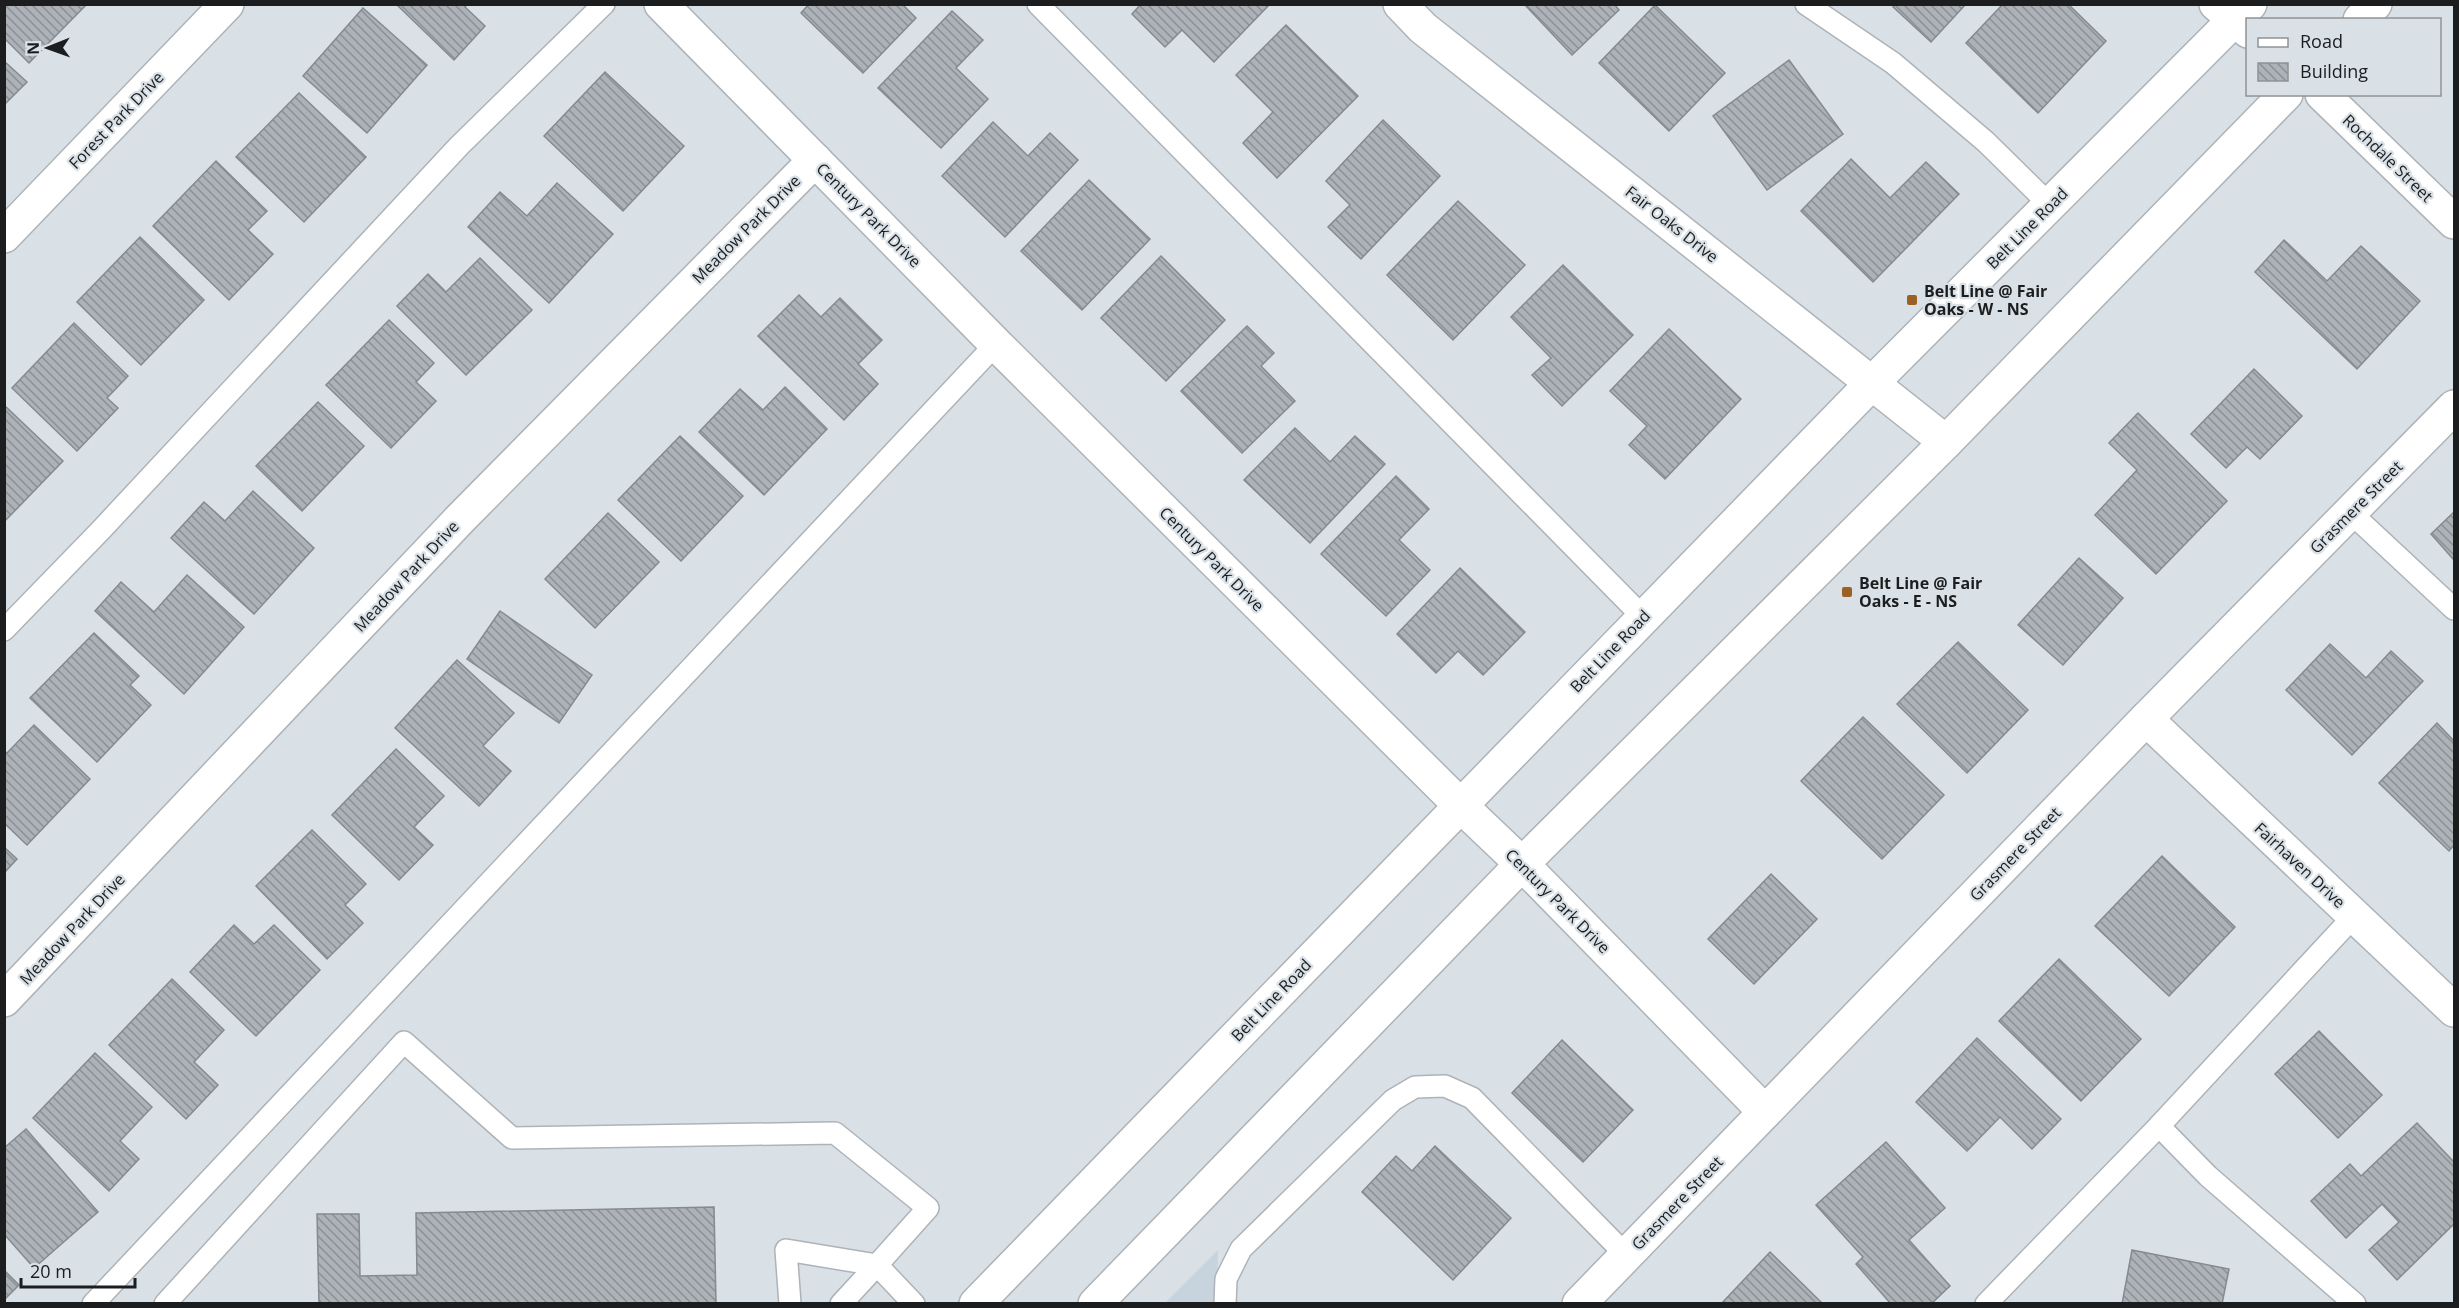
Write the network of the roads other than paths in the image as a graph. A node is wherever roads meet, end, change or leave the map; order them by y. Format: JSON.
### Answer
{"nodes":[{"id":1,"x":227,"y":4,"type":"edge"},
{"id":2,"x":604,"y":4,"type":"edge"},
{"id":3,"x":662,"y":4,"type":"edge"},
{"id":4,"x":1038,"y":4,"type":"edge"},
{"id":5,"x":1400,"y":4,"type":"edge"},
{"id":6,"x":1806,"y":4,"type":"edge"},
{"id":7,"x":2375,"y":4,"type":"edge"},
{"id":8,"x":2237,"y":15,"type":"edge"},
{"id":9,"x":2362,"y":18,"type":"edge"},
{"id":10,"x":2284,"y":96,"type":"edge"},
{"id":11,"x":2324,"y":96,"type":"edge"},
{"id":12,"x":814,"y":160,"type":"junction"},
{"id":13,"x":2050,"y":205,"type":"junction"},
{"id":14,"x":2454,"y":222,"type":"edge"},
{"id":15,"x":4,"y":236,"type":"edge"},
{"id":16,"x":996,"y":344,"type":"junction"},
{"id":17,"x":1873,"y":382,"type":"junction"},
{"id":18,"x":2454,"y":407,"type":"edge"},
{"id":19,"x":1946,"y":442,"type":"junction"},
{"id":20,"x":2350,"y":512,"type":"junction"},
{"id":21,"x":2454,"y":609,"type":"edge"},
{"id":22,"x":1643,"y":617,"type":"junction"},
{"id":23,"x":4,"y":630,"type":"edge"},
{"id":24,"x":2145,"y":719,"type":"junction"},
{"id":25,"x":1460,"y":805,"type":"junction"},
{"id":26,"x":1522,"y":864,"type":"junction"},
{"id":27,"x":2354,"y":916,"type":"junction"},
{"id":28,"x":4,"y":1000,"type":"edge"},
{"id":29,"x":2454,"y":1010,"type":"edge"},
{"id":30,"x":1765,"y":1112,"type":"junction"},
{"id":31,"x":2159,"y":1126,"type":"junction"},
{"id":32,"x":1626,"y":1255,"type":"junction"},
{"id":33,"x":877,"y":1265,"type":"junction"},
{"id":34,"x":93,"y":1304,"type":"edge"},
{"id":35,"x":165,"y":1304,"type":"edge"},
{"id":36,"x":790,"y":1304,"type":"edge"},
{"id":37,"x":841,"y":1304,"type":"edge"},
{"id":38,"x":914,"y":1304,"type":"edge"},
{"id":39,"x":976,"y":1304,"type":"edge"},
{"id":40,"x":1095,"y":1304,"type":"edge"},
{"id":41,"x":1226,"y":1304,"type":"edge"},
{"id":42,"x":1579,"y":1304,"type":"edge"},
{"id":43,"x":1986,"y":1304,"type":"edge"},
{"id":44,"x":2355,"y":1304,"type":"edge"}],
"edges":[{"from":1,"to":15,"type":"street","name":"Forest Park Drive"},
{"from":2,"to":23,"type":"lane"},
{"from":3,"to":12,"type":"street","name":"Century Park Drive"},
{"from":4,"to":22,"type":"lane"},
{"from":5,"to":17,"type":"street","name":"Fair Oaks Drive"},
{"from":6,"to":13,"type":"lane"},
{"from":7,"to":9,"type":"street"},
{"from":8,"to":13,"type":"street","name":"Belt Line Road"},
{"from":10,"to":19,"type":"street"},
{"from":11,"to":14,"type":"street","name":"Rochdale Street"},
{"from":12,"to":16,"type":"street","name":"Century Park Drive"},
{"from":12,"to":28,"type":"street","name":"Meadow Park Drive"},
{"from":13,"to":17,"type":"street","name":"Belt Line Road"},
{"from":16,"to":25,"type":"street","name":"Century Park Drive"},
{"from":16,"to":34,"type":"lane"},
{"from":17,"to":19,"type":"street","name":"Fair Oaks Drive"},
{"from":17,"to":22,"type":"street","name":"Belt Line Road"},
{"from":18,"to":20,"type":"street","name":"Grasmere Street"},
{"from":19,"to":26,"type":"street"},
{"from":20,"to":21,"type":"lane"},
{"from":20,"to":24,"type":"street","name":"Grasmere Street"},
{"from":22,"to":25,"type":"street","name":"Belt Line Road"},
{"from":24,"to":27,"type":"street","name":"Fairhaven Drive"},
{"from":24,"to":30,"type":"street","name":"Grasmere Street"},
{"from":25,"to":26,"type":"street","name":"Century Park Drive"},
{"from":25,"to":39,"type":"street","name":"Belt Line Road"},
{"from":26,"to":30,"type":"street","name":"Century Park Drive"},
{"from":26,"to":40,"type":"street"},
{"from":27,"to":29,"type":"street","name":"Fairhaven Drive"},
{"from":27,"to":31,"type":"lane"},
{"from":30,"to":32,"type":"street","name":"Grasmere Street"},
{"from":31,"to":43,"type":"lane"},
{"from":31,"to":44,"type":"lane"},
{"from":32,"to":41,"type":"lane"},
{"from":32,"to":42,"type":"street","name":"Grasmere Street"},
{"from":33,"to":35,"type":"lane"},
{"from":33,"to":36,"type":"lane"},
{"from":33,"to":37,"type":"lane"},
{"from":33,"to":38,"type":"lane"}]}
